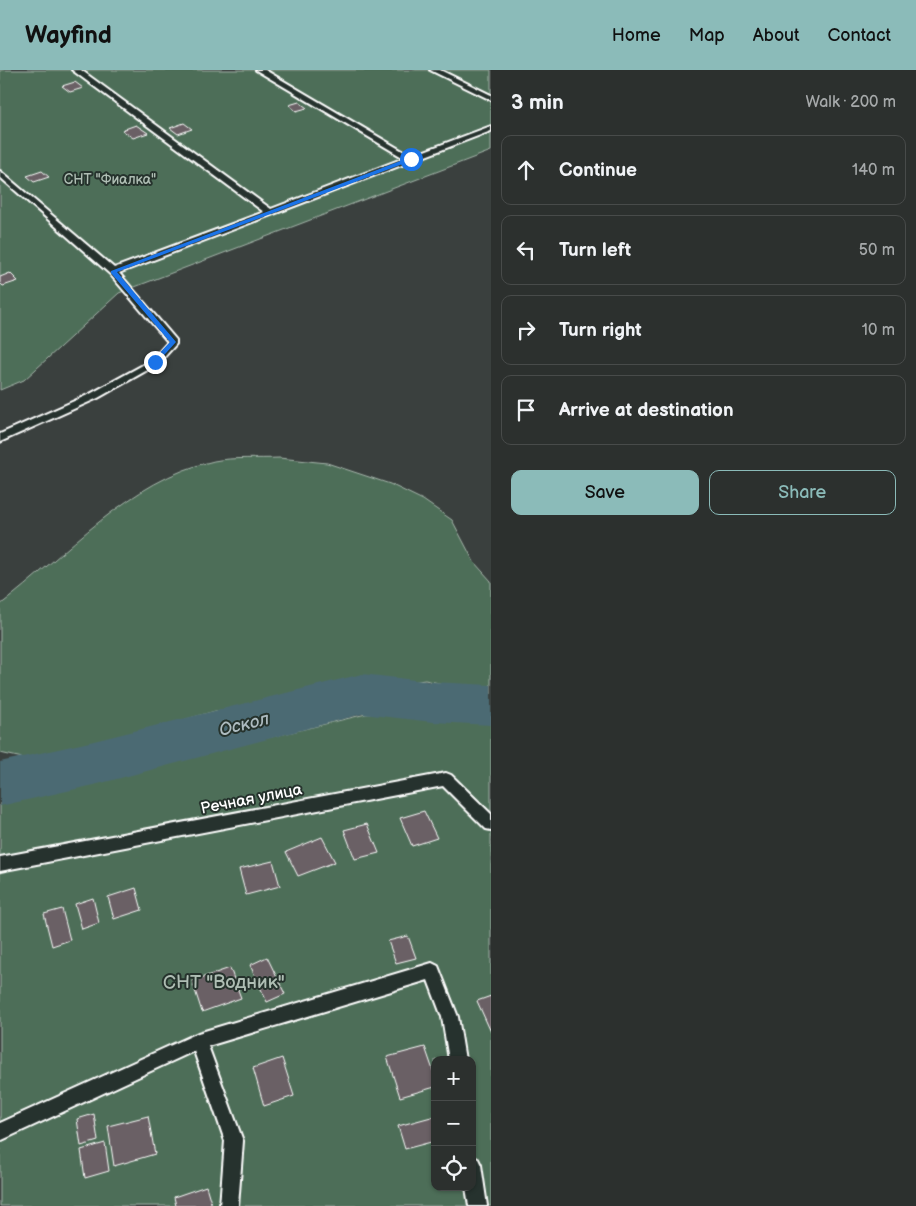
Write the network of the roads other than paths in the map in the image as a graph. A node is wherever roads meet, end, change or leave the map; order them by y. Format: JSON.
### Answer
{"nodes":[{"id":1,"x":76,"y":70,"type":"edge"},
{"id":2,"x":260,"y":70,"type":"edge"},
{"id":3,"x":434,"y":70,"type":"edge"},
{"id":4,"x":491,"y":98,"type":"edge"},
{"id":5,"x":491,"y":128,"type":"edge"},
{"id":6,"x":411,"y":159,"type":"junction"},
{"id":7,"x":0,"y":173,"type":"edge"},
{"id":8,"x":270,"y":212,"type":"junction"},
{"id":9,"x":113,"y":272,"type":"junction"},
{"id":10,"x":0,"y":438,"type":"edge"},
{"id":11,"x":491,"y":824,"type":"edge"},
{"id":12,"x":0,"y":864,"type":"edge"},
{"id":13,"x":198,"y":1041,"type":"junction"},
{"id":14,"x":455,"y":1056,"type":"edge"},
{"id":15,"x":0,"y":1132,"type":"edge"},
{"id":16,"x":476,"y":1191,"type":"edge"},
{"id":17,"x":229,"y":1206,"type":"edge"},
{"id":18,"x":478,"y":1206,"type":"edge"}],
"edges":[{"from":1,"to":8,"type":"lane"},
{"from":2,"to":6,"type":"lane"},
{"from":3,"to":4,"type":"lane"},
{"from":5,"to":6,"type":"lane"},
{"from":6,"to":8,"type":"lane"},
{"from":7,"to":9,"type":"lane"},
{"from":8,"to":9,"type":"lane"},
{"from":9,"to":10,"type":"lane"},
{"from":11,"to":12,"type":"lane","name":"Речная улица"},
{"from":13,"to":14,"type":"lane"},
{"from":13,"to":15,"type":"lane"},
{"from":13,"to":17,"type":"lane"},
{"from":16,"to":18,"type":"lane"}]}
